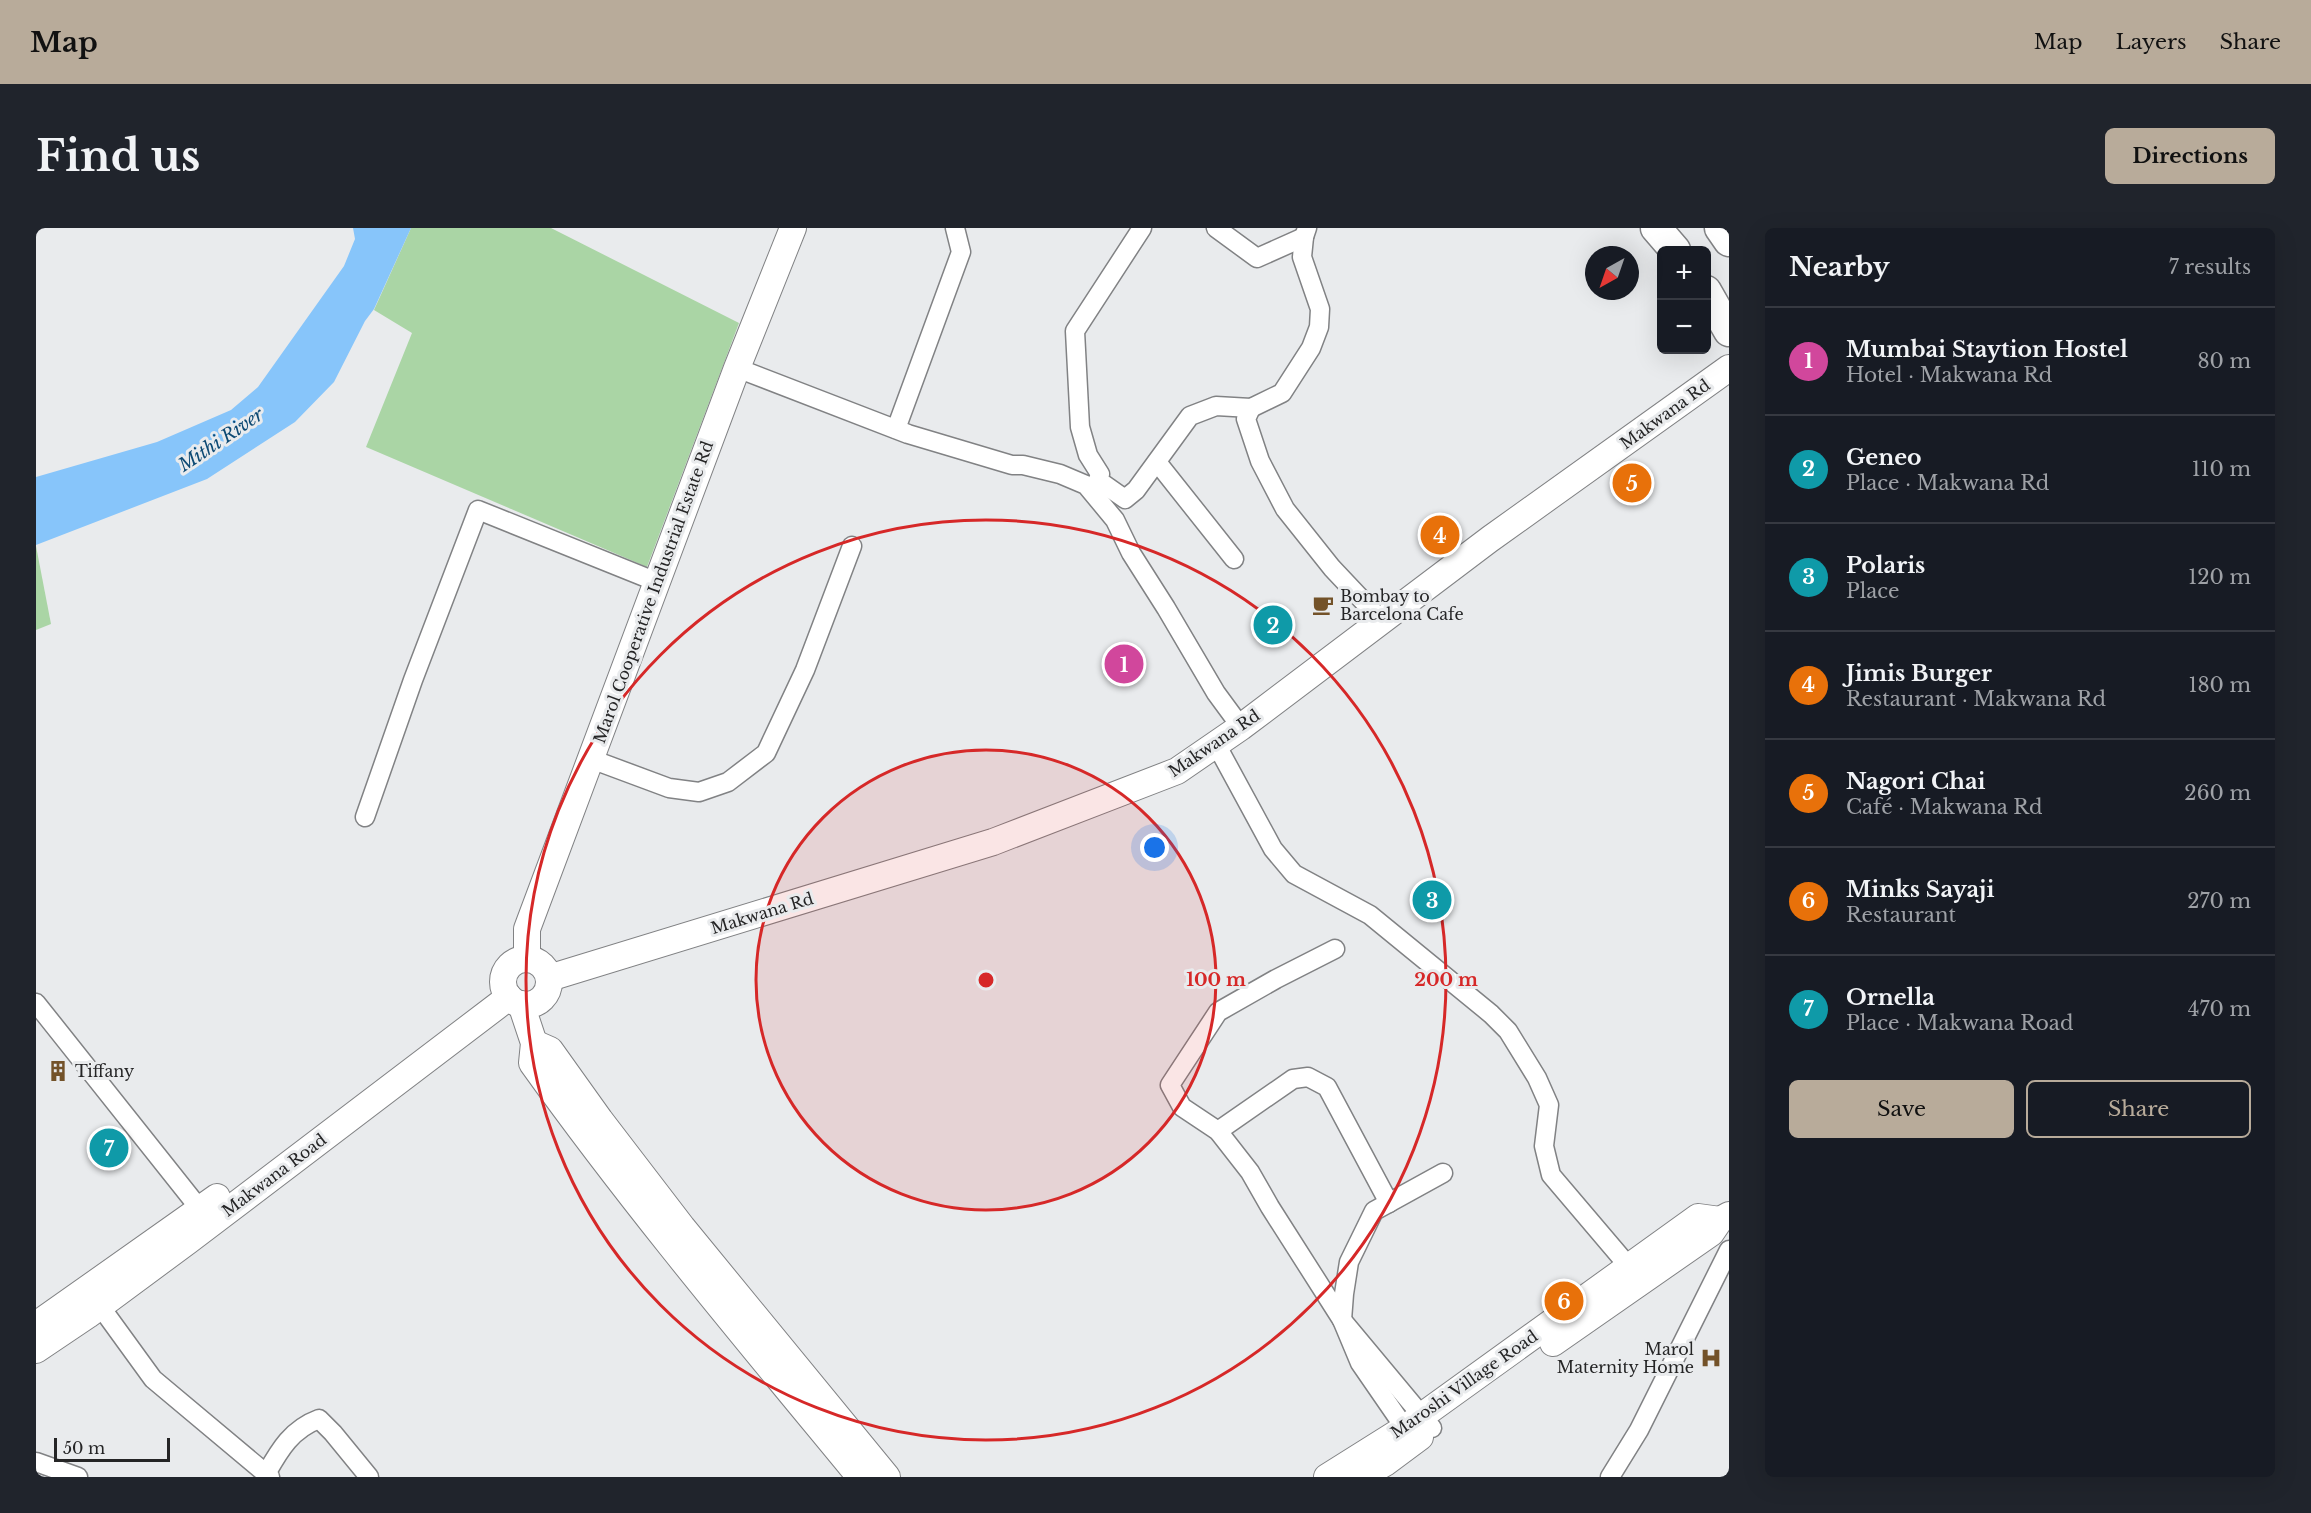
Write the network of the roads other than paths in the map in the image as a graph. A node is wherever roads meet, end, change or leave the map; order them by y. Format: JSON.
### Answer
{"nodes":[{"id":1,"x":793,"y":228,"type":"edge"},
{"id":2,"x":955,"y":228,"type":"edge"},
{"id":3,"x":1142,"y":228,"type":"edge"},
{"id":4,"x":1216,"y":228,"type":"edge"},
{"id":5,"x":1656,"y":228,"type":"edge"},
{"id":6,"x":1720,"y":228,"type":"edge"},
{"id":7,"x":1305,"y":232,"type":"edge"},
{"id":8,"x":1729,"y":241,"type":"edge"},
{"id":9,"x":1672,"y":246,"type":"edge"},
{"id":10,"x":1711,"y":298,"type":"edge"},
{"id":11,"x":1729,"y":331,"type":"edge"},
{"id":12,"x":737,"y":368,"type":"junction"},
{"id":13,"x":1729,"y":368,"type":"edge"},
{"id":14,"x":1251,"y":408,"type":"junction"},
{"id":15,"x":896,"y":429,"type":"junction"},
{"id":16,"x":1157,"y":462,"type":"junction"},
{"id":17,"x":852,"y":546,"type":"dead end"},
{"id":18,"x":1234,"y":559,"type":"dead end"},
{"id":19,"x":657,"y":582,"type":"junction"},
{"id":20,"x":1382,"y":621,"type":"junction"},
{"id":21,"x":1241,"y":727,"type":"junction"},
{"id":22,"x":1216,"y":744,"type":"junction"},
{"id":23,"x":591,"y":759,"type":"junction"},
{"id":24,"x":365,"y":817,"type":"dead end"},
{"id":25,"x":1335,"y":949,"type":"dead end"},
{"id":26,"x":527,"y":959,"type":"junction"},
{"id":27,"x":549,"y":978,"type":"junction"},
{"id":28,"x":511,"y":994,"type":"junction"},
{"id":29,"x":36,"y":1003,"type":"edge"},
{"id":30,"x":534,"y":1043,"type":"junction"},
{"id":31,"x":1218,"y":1131,"type":"junction"},
{"id":32,"x":1443,"y":1173,"type":"dead end"},
{"id":33,"x":1389,"y":1203,"type":"junction"},
{"id":34,"x":206,"y":1216,"type":"junction"},
{"id":35,"x":1725,"y":1217,"type":"edge"},
{"id":36,"x":1729,"y":1250,"type":"edge"},
{"id":37,"x":1635,"y":1274,"type":"junction"},
{"id":38,"x":88,"y":1306,"type":"junction"},
{"id":39,"x":1342,"y":1320,"type":"junction"},
{"id":40,"x":36,"y":1325,"type":"edge"},
{"id":41,"x":36,"y":1350,"type":"edge"},
{"id":42,"x":1418,"y":1428,"type":"junction"},
{"id":43,"x":36,"y":1462,"type":"edge"},
{"id":44,"x":268,"y":1475,"type":"edge"},
{"id":45,"x":78,"y":1477,"type":"edge"},
{"id":46,"x":369,"y":1477,"type":"edge"},
{"id":47,"x":860,"y":1477,"type":"edge"},
{"id":48,"x":887,"y":1477,"type":"edge"},
{"id":49,"x":1327,"y":1477,"type":"edge"},
{"id":50,"x":1361,"y":1477,"type":"edge"},
{"id":51,"x":1610,"y":1477,"type":"edge"}],
"edges":[{"from":1,"to":12,"type":"street","name":"Marol Cooperative Industrial Estate Rd"},
{"from":2,"to":15,"type":"street"},
{"from":3,"to":16,"type":"street"},
{"from":4,"to":7,"type":"street"},
{"from":5,"to":9,"type":"main road"},
{"from":6,"to":8,"type":"main road"},
{"from":7,"to":14,"type":"street"},
{"from":10,"to":11,"type":"main road"},
{"from":12,"to":15,"type":"street"},
{"from":12,"to":19,"type":"street","name":"Marol Cooperative Industrial Estate Rd"},
{"from":13,"to":20,"type":"street","name":"Makwana Rd"},
{"from":14,"to":16,"type":"street"},
{"from":14,"to":20,"type":"street"},
{"from":15,"to":21,"type":"street"},
{"from":16,"to":18,"type":"street"},
{"from":17,"to":23,"type":"street"},
{"from":19,"to":23,"type":"street","name":"Marol Cooperative Industrial Estate Rd"},
{"from":19,"to":24,"type":"street"},
{"from":20,"to":21,"type":"street","name":"Makwana Rd"},
{"from":21,"to":22,"type":"street","name":"Makwana Rd"},
{"from":22,"to":27,"type":"street","name":"Makwana Rd"},
{"from":22,"to":37,"type":"street"},
{"from":23,"to":26,"type":"street","name":"Marol Cooperative Industrial Estate Rd"},
{"from":25,"to":31,"type":"street"},
{"from":26,"to":27,"type":"street"},
{"from":26,"to":28,"type":"street"},
{"from":27,"to":28,"type":"street"},
{"from":28,"to":30,"type":"street"},
{"from":28,"to":34,"type":"street","name":"Makwana Road"},
{"from":29,"to":34,"type":"street"},
{"from":30,"to":47,"type":"street"},
{"from":30,"to":48,"type":"street"},
{"from":31,"to":33,"type":"street"},
{"from":31,"to":39,"type":"street"},
{"from":32,"to":33,"type":"street"},
{"from":33,"to":39,"type":"street"},
{"from":34,"to":38,"type":"street","name":"Makwana Road"},
{"from":35,"to":37,"type":"street","name":"Maroshi Village Road"},
{"from":36,"to":51,"type":"street"},
{"from":37,"to":42,"type":"street","name":"Maroshi Village Road"},
{"from":38,"to":40,"type":"street","name":"Makwana Road"},
{"from":38,"to":41,"type":"street","name":"Makwana Road"},
{"from":38,"to":44,"type":"street"},
{"from":39,"to":42,"type":"street"},
{"from":42,"to":49,"type":"street","name":"Maroshi Village Road"},
{"from":42,"to":50,"type":"street","name":"Maroshi Village Road"},
{"from":43,"to":45,"type":"street"},
{"from":44,"to":46,"type":"street"}]}
